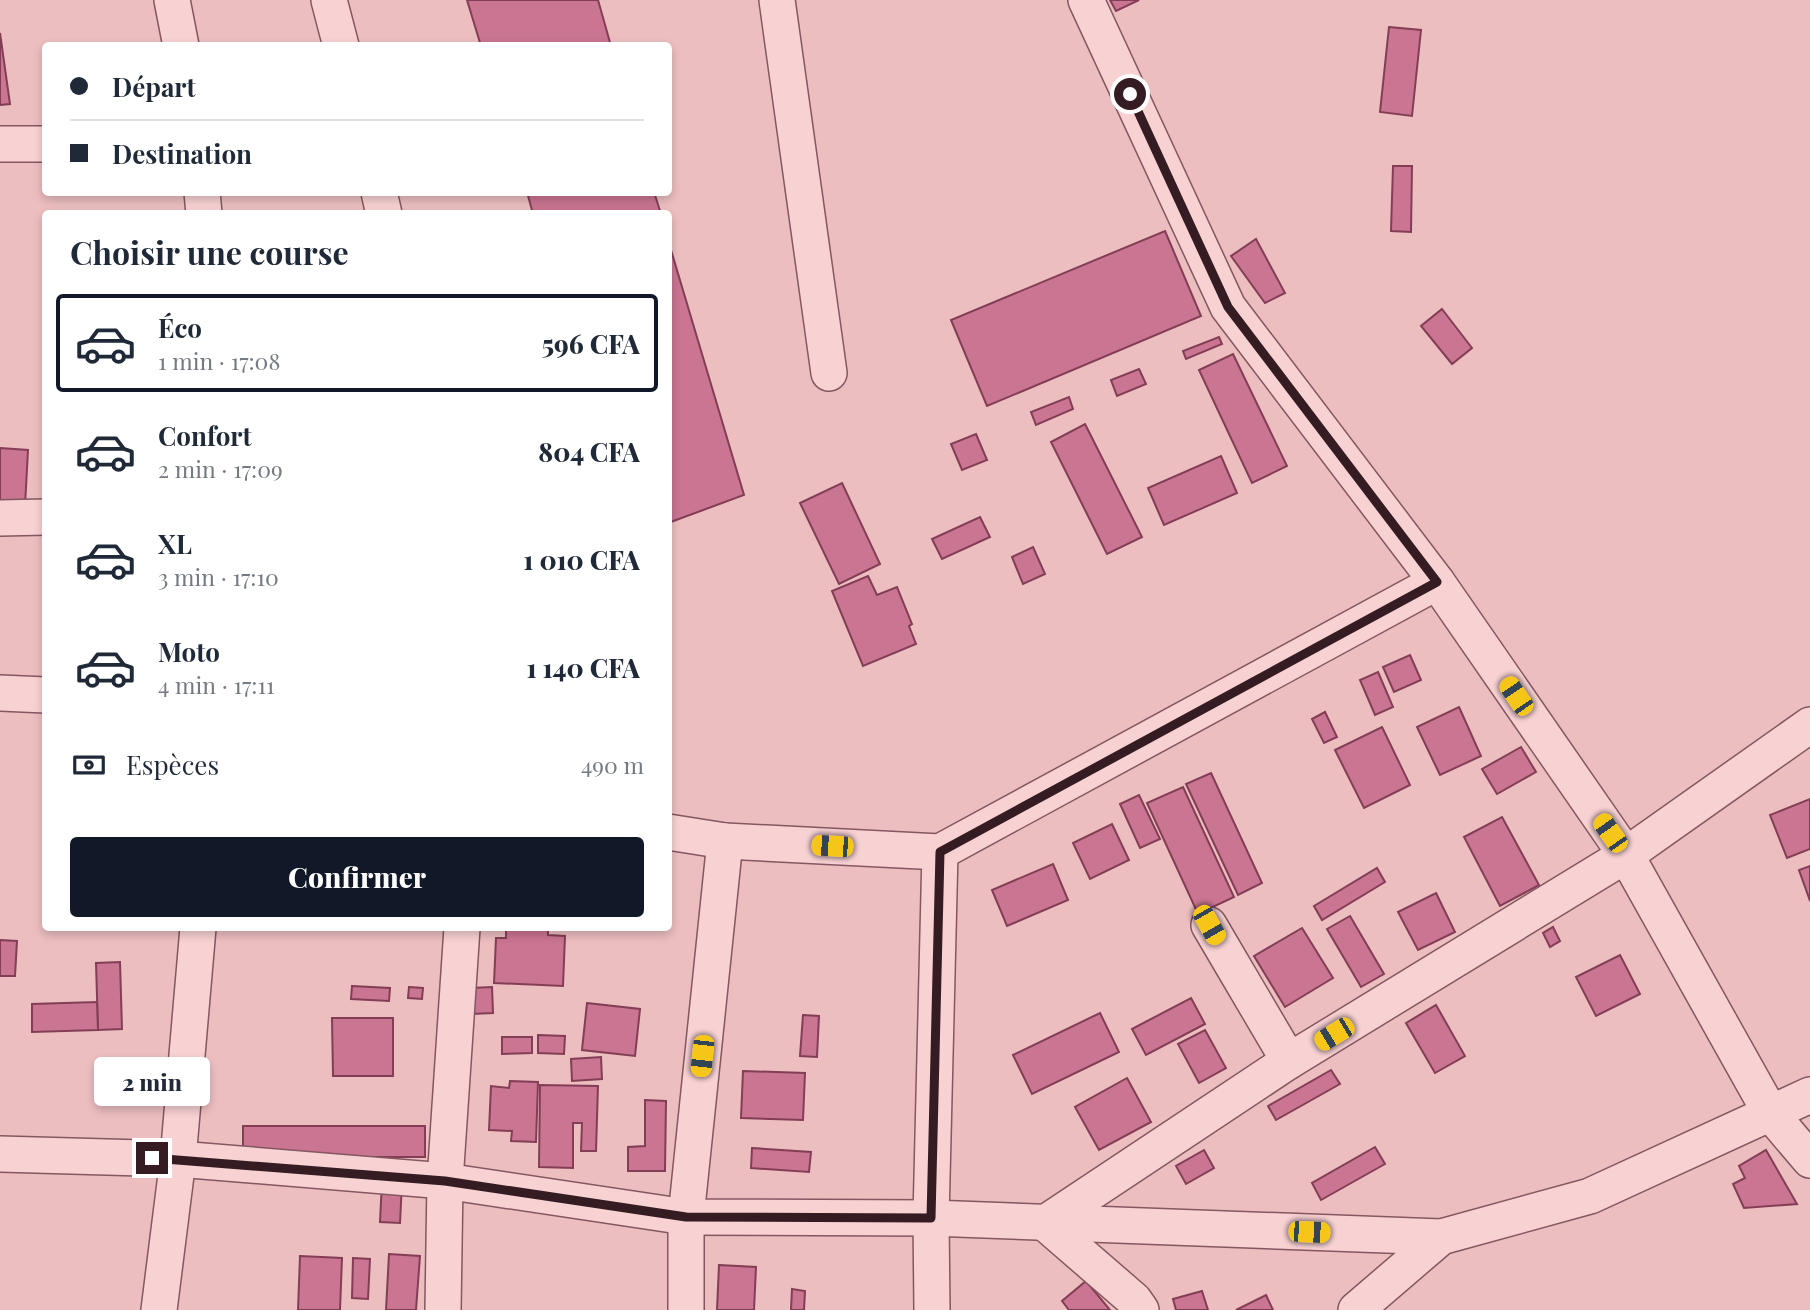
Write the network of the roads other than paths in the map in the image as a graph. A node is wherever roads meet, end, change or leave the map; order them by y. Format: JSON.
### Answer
{"nodes":[{"id":1,"x":172,"y":0,"type":"edge"},
{"id":2,"x":330,"y":0,"type":"edge"},
{"id":3,"x":777,"y":0,"type":"edge"},
{"id":4,"x":1086,"y":0,"type":"edge"},
{"id":5,"x":180,"y":42,"type":"edge"},
{"id":6,"x":340,"y":42,"type":"edge"},
{"id":7,"x":0,"y":144,"type":"edge"},
{"id":8,"x":42,"y":144,"type":"edge"},
{"id":9,"x":829,"y":373,"type":"dead end"},
{"id":10,"x":42,"y":517,"type":"edge"},
{"id":11,"x":0,"y":518,"type":"edge"},
{"id":12,"x":1437,"y":582,"type":"junction"},
{"id":13,"x":0,"y":693,"type":"edge"},
{"id":14,"x":42,"y":695,"type":"edge"},
{"id":15,"x":1810,"y":725,"type":"edge"},
{"id":16,"x":672,"y":833,"type":"edge"},
{"id":17,"x":725,"y":841,"type":"junction"},
{"id":18,"x":940,"y":852,"type":"junction"},
{"id":19,"x":1626,"y":855,"type":"junction"},
{"id":20,"x":1209,"y":925,"type":"dead end"},
{"id":21,"x":198,"y":931,"type":"edge"},
{"id":22,"x":462,"y":931,"type":"edge"},
{"id":23,"x":1289,"y":1061,"type":"junction"},
{"id":24,"x":1810,"y":1095,"type":"edge"},
{"id":25,"x":1771,"y":1114,"type":"junction"},
{"id":26,"x":0,"y":1154,"type":"edge"},
{"id":27,"x":178,"y":1159,"type":"junction"},
{"id":28,"x":1810,"y":1160,"type":"edge"},
{"id":29,"x":445,"y":1181,"type":"junction"},
{"id":30,"x":686,"y":1217,"type":"junction"},
{"id":31,"x":931,"y":1218,"type":"junction"},
{"id":32,"x":1045,"y":1223,"type":"junction"},
{"id":33,"x":1441,"y":1237,"type":"junction"},
{"id":34,"x":159,"y":1310,"type":"edge"},
{"id":35,"x":443,"y":1310,"type":"edge"},
{"id":36,"x":686,"y":1310,"type":"edge"},
{"id":37,"x":932,"y":1310,"type":"edge"},
{"id":38,"x":1141,"y":1310,"type":"edge"},
{"id":39,"x":1356,"y":1310,"type":"edge"}],
"edges":[{"from":1,"to":5,"type":"street"},
{"from":2,"to":6,"type":"street"},
{"from":3,"to":9,"type":"street"},
{"from":4,"to":12,"type":"street"},
{"from":7,"to":8,"type":"street"},
{"from":10,"to":11,"type":"street"},
{"from":12,"to":18,"type":"street"},
{"from":12,"to":19,"type":"street"},
{"from":13,"to":14,"type":"street"},
{"from":15,"to":19,"type":"street"},
{"from":16,"to":17,"type":"street"},
{"from":17,"to":18,"type":"street"},
{"from":17,"to":30,"type":"street"},
{"from":18,"to":31,"type":"street"},
{"from":19,"to":23,"type":"street"},
{"from":19,"to":25,"type":"street"},
{"from":20,"to":23,"type":"street"},
{"from":21,"to":27,"type":"street"},
{"from":22,"to":29,"type":"street"},
{"from":23,"to":32,"type":"street"},
{"from":24,"to":25,"type":"street"},
{"from":25,"to":28,"type":"street"},
{"from":25,"to":33,"type":"street"},
{"from":26,"to":27,"type":"street"},
{"from":27,"to":29,"type":"street"},
{"from":27,"to":34,"type":"street"},
{"from":29,"to":30,"type":"street"},
{"from":29,"to":35,"type":"street"},
{"from":30,"to":31,"type":"street"},
{"from":30,"to":36,"type":"street"},
{"from":31,"to":32,"type":"street"},
{"from":31,"to":37,"type":"street"},
{"from":32,"to":33,"type":"street"},
{"from":32,"to":38,"type":"street"},
{"from":33,"to":39,"type":"street"}]}
